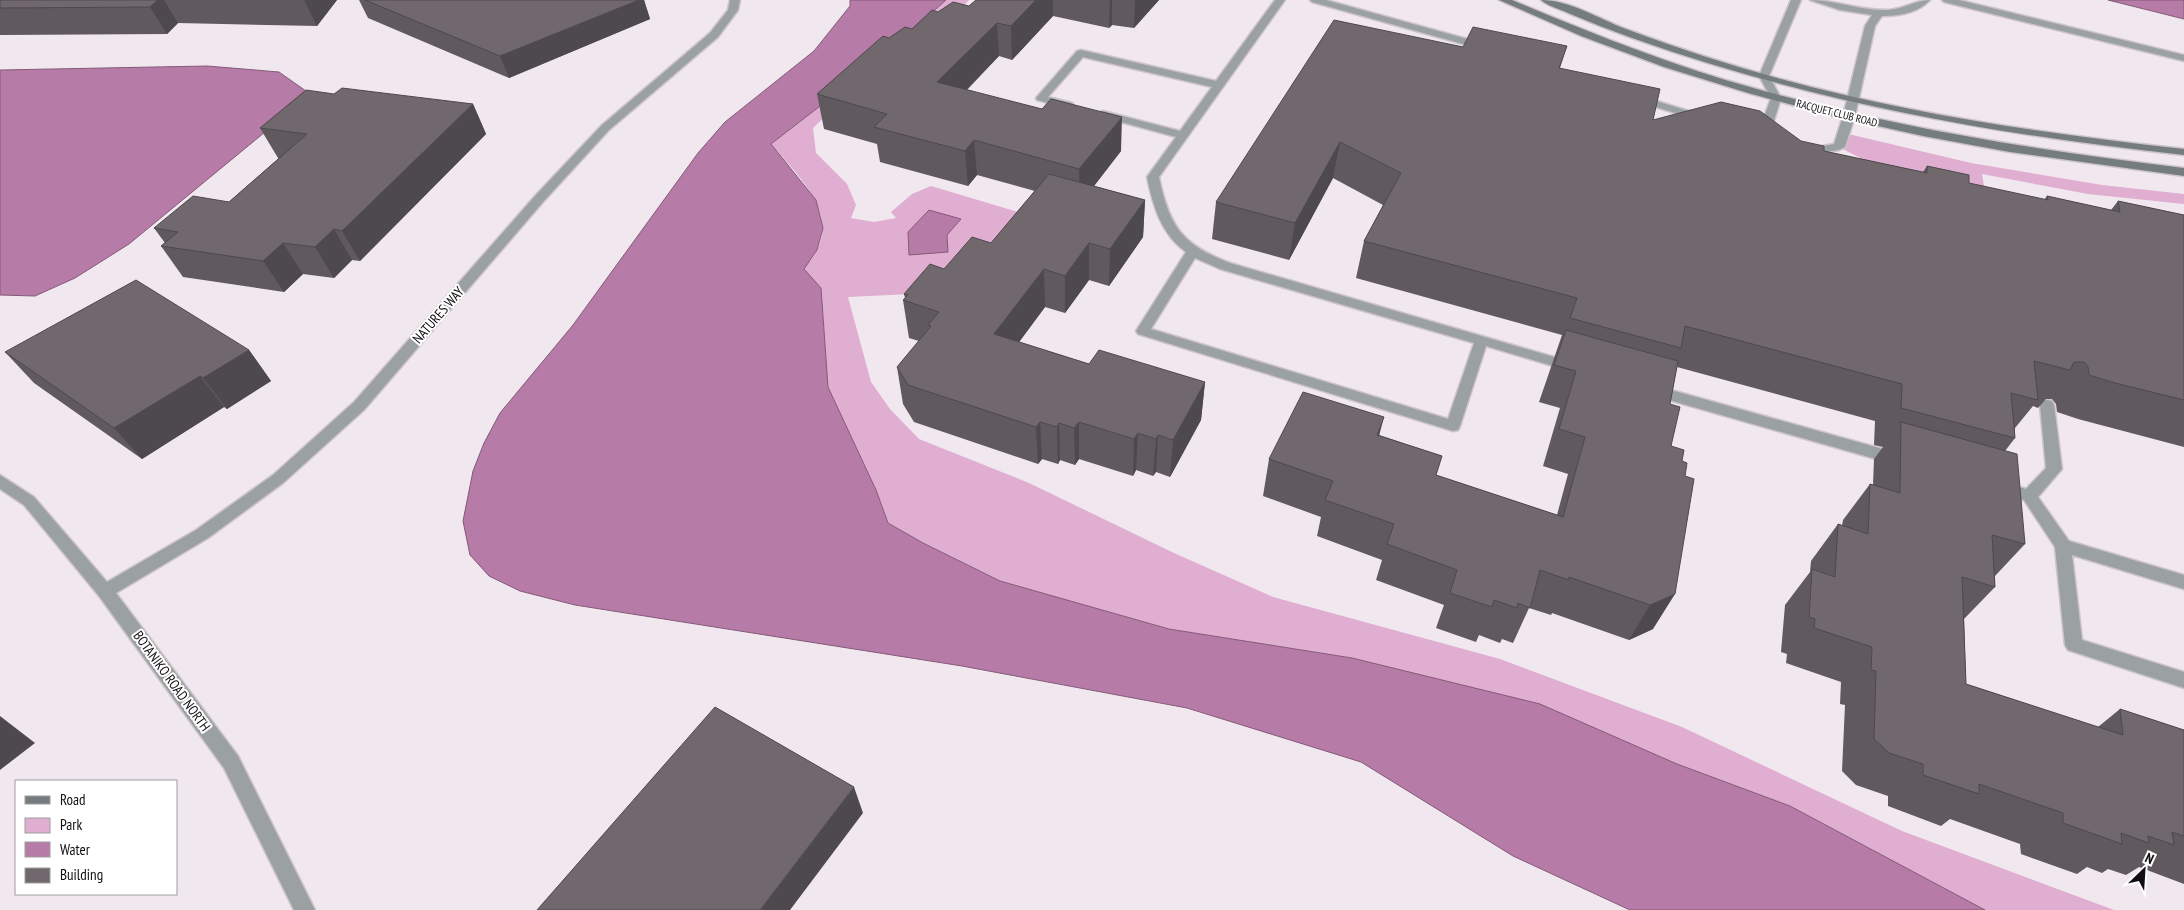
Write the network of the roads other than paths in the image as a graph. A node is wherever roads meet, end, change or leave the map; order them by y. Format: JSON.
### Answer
{"nodes":[{"id":1,"x":735,"y":0,"type":"edge"},
{"id":2,"x":1280,"y":0,"type":"edge"},
{"id":3,"x":1315,"y":0,"type":"edge"},
{"id":4,"x":1504,"y":0,"type":"edge"},
{"id":5,"x":1546,"y":0,"type":"edge"},
{"id":6,"x":1796,"y":0,"type":"edge"},
{"id":7,"x":1815,"y":0,"type":"edge"},
{"id":8,"x":1925,"y":0,"type":"edge"},
{"id":9,"x":1947,"y":0,"type":"edge"},
{"id":10,"x":1879,"y":13,"type":"junction"},
{"id":11,"x":1494,"y":50,"type":"edge"},
{"id":12,"x":2184,"y":58,"type":"edge"},
{"id":13,"x":1764,"y":76,"type":"junction"},
{"id":14,"x":1218,"y":85,"type":"junction"},
{"id":15,"x":1623,"y":94,"type":"edge"},
{"id":16,"x":1776,"y":98,"type":"junction"},
{"id":17,"x":1852,"y":99,"type":"junction"},
{"id":18,"x":1849,"y":116,"type":"junction"},
{"id":19,"x":1715,"y":123,"type":"edge"},
{"id":20,"x":1183,"y":135,"type":"junction"},
{"id":21,"x":1791,"y":148,"type":"junction"},
{"id":22,"x":2184,"y":152,"type":"edge"},
{"id":23,"x":1826,"y":162,"type":"edge"},
{"id":24,"x":2184,"y":172,"type":"edge"},
{"id":25,"x":1192,"y":253,"type":"junction"},
{"id":26,"x":1481,"y":341,"type":"junction"},
{"id":27,"x":1587,"y":371,"type":"edge"},
{"id":28,"x":1644,"y":387,"type":"edge"},
{"id":29,"x":2046,"y":404,"type":"dead end"},
{"id":30,"x":1913,"y":463,"type":"edge"},
{"id":31,"x":0,"y":481,"type":"edge"},
{"id":32,"x":1990,"y":485,"type":"edge"},
{"id":33,"x":2029,"y":496,"type":"junction"},
{"id":34,"x":2063,"y":546,"type":"junction"},
{"id":35,"x":2184,"y":582,"type":"edge"},
{"id":36,"x":105,"y":591,"type":"junction"},
{"id":37,"x":2184,"y":680,"type":"edge"},
{"id":38,"x":305,"y":910,"type":"edge"}],
"edges":[{"from":1,"to":36,"type":"street","name":"NATURES WAY"},
{"from":2,"to":14,"type":"street"},
{"from":3,"to":11,"type":"street"},
{"from":4,"to":16,"type":"street","name":"RACQUET CLUB ROAD"},
{"from":5,"to":13,"type":"street","name":"RACQUET CLUB ROAD"},
{"from":6,"to":13,"type":"street"},
{"from":7,"to":10,"type":"street"},
{"from":8,"to":10,"type":"street"},
{"from":9,"to":12,"type":"street"},
{"from":10,"to":17,"type":"street"},
{"from":13,"to":16,"type":"street"},
{"from":13,"to":17,"type":"street","name":"RACQUET CLUB ROAD"},
{"from":14,"to":20,"type":"street"},
{"from":14,"to":20,"type":"street"},
{"from":15,"to":19,"type":"street"},
{"from":16,"to":18,"type":"street","name":"RACQUET CLUB ROAD"},
{"from":16,"to":21,"type":"street"},
{"from":17,"to":18,"type":"street"},
{"from":17,"to":22,"type":"street","name":"RACQUET CLUB ROAD"},
{"from":18,"to":21,"type":"street"},
{"from":18,"to":24,"type":"street","name":"RACQUET CLUB ROAD"},
{"from":20,"to":25,"type":"street"},
{"from":21,"to":23,"type":"street"},
{"from":25,"to":26,"type":"street"},
{"from":25,"to":26,"type":"street"},
{"from":26,"to":27,"type":"street"},
{"from":28,"to":30,"type":"street"},
{"from":29,"to":33,"type":"street"},
{"from":31,"to":36,"type":"street","name":"BOTANIKO ROAD NORTH"},
{"from":32,"to":33,"type":"street"},
{"from":33,"to":34,"type":"street"},
{"from":34,"to":35,"type":"street"},
{"from":34,"to":37,"type":"street"},
{"from":36,"to":38,"type":"street","name":"BOTANIKO ROAD NORTH"}]}
